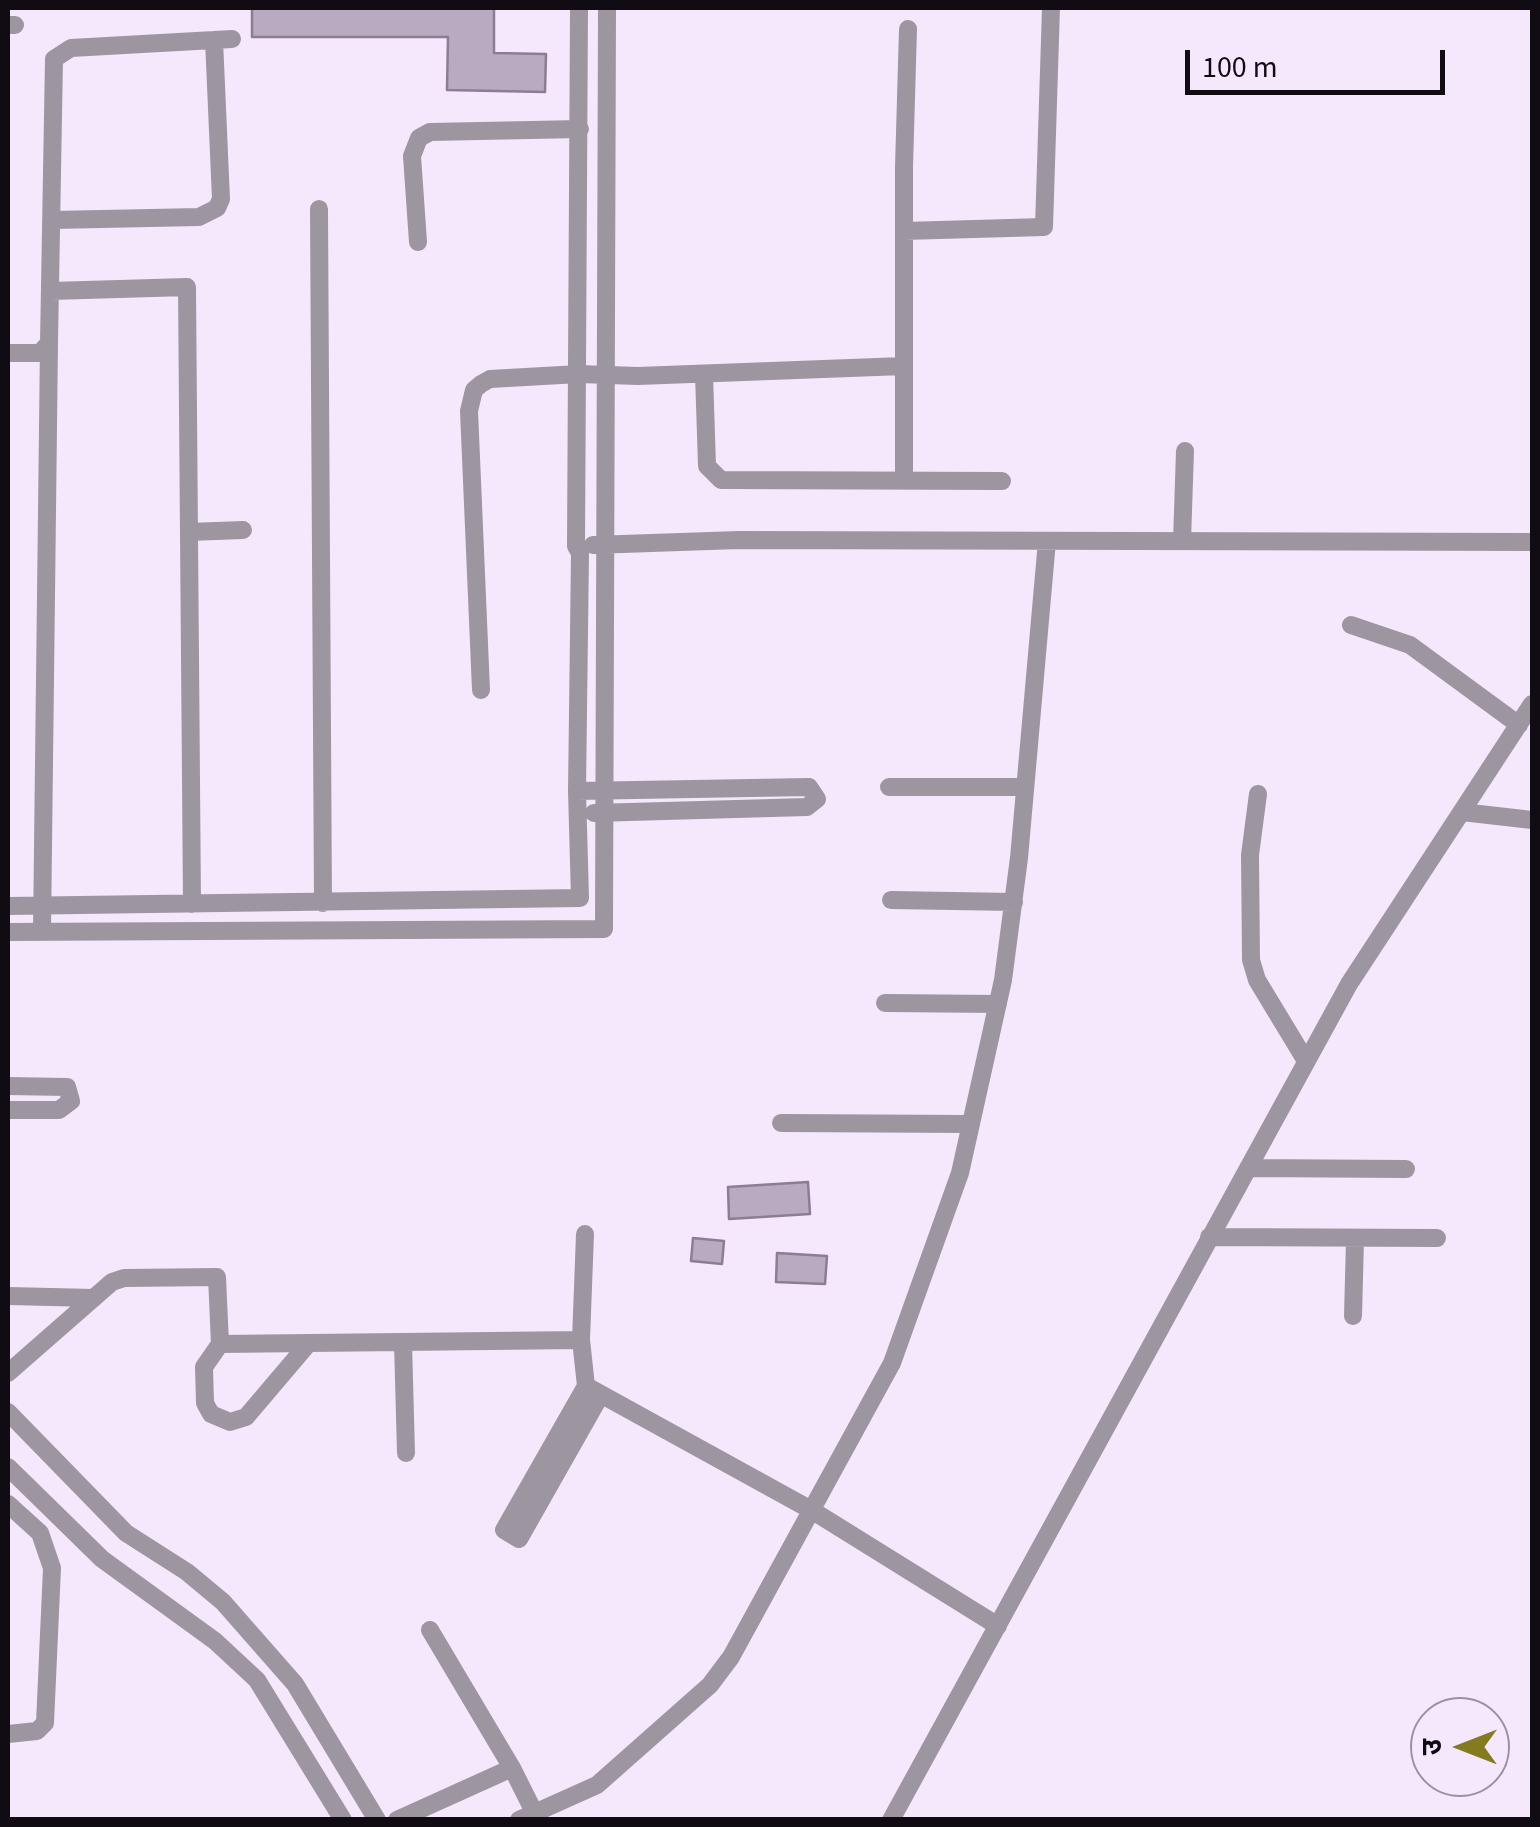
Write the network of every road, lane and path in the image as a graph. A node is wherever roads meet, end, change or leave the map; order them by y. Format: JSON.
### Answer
{"nodes":[{"id":1,"x":580,"y":8,"type":"edge"},
{"id":2,"x":606,"y":8,"type":"edge"},
{"id":3,"x":1051,"y":8,"type":"edge"},
{"id":4,"x":908,"y":29,"type":"dead end"},
{"id":5,"x":580,"y":129,"type":"junction"},
{"id":6,"x":319,"y":209,"type":"dead end"},
{"id":7,"x":53,"y":220,"type":"junction"},
{"id":8,"x":904,"y":231,"type":"junction"},
{"id":9,"x":418,"y":242,"type":"dead end"},
{"id":10,"x":51,"y":291,"type":"junction"},
{"id":11,"x":49,"y":343,"type":"junction"},
{"id":12,"x":8,"y":352,"type":"edge"},
{"id":13,"x":903,"y":366,"type":"junction"},
{"id":14,"x":579,"y":374,"type":"junction"},
{"id":15,"x":704,"y":374,"type":"junction"},
{"id":16,"x":605,"y":375,"type":"junction"},
{"id":17,"x":1186,"y":452,"type":"dead end"},
{"id":18,"x":904,"y":479,"type":"junction"},
{"id":19,"x":1002,"y":481,"type":"dead end"},
{"id":20,"x":243,"y":530,"type":"dead end"},
{"id":21,"x":189,"y":532,"type":"junction"},
{"id":22,"x":1182,"y":540,"type":"junction"},
{"id":23,"x":1047,"y":541,"type":"junction"},
{"id":24,"x":1532,"y":542,"type":"edge"},
{"id":25,"x":605,"y":545,"type":"junction"},
{"id":26,"x":576,"y":546,"type":"junction"},
{"id":27,"x":1351,"y":625,"type":"dead end"},
{"id":28,"x":481,"y":690,"type":"dead end"},
{"id":29,"x":1532,"y":704,"type":"edge"},
{"id":30,"x":1525,"y":725,"type":"edge"},
{"id":31,"x":889,"y":787,"type":"dead end"},
{"id":32,"x":1025,"y":787,"type":"junction"},
{"id":33,"x":604,"y":790,"type":"junction"},
{"id":34,"x":576,"y":792,"type":"junction"},
{"id":35,"x":1258,"y":794,"type":"dead end"},
{"id":36,"x":604,"y":812,"type":"junction"},
{"id":37,"x":1462,"y":812,"type":"junction"},
{"id":38,"x":578,"y":814,"type":"junction"},
{"id":39,"x":1532,"y":820,"type":"edge"},
{"id":40,"x":891,"y":900,"type":"dead end"},
{"id":41,"x":1014,"y":902,"type":"junction"},
{"id":42,"x":322,"y":903,"type":"junction"},
{"id":43,"x":192,"y":904,"type":"junction"},
{"id":44,"x":8,"y":906,"type":"edge"},
{"id":45,"x":42,"y":906,"type":"junction"},
{"id":46,"x":8,"y":932,"type":"edge"},
{"id":47,"x":42,"y":932,"type":"junction"},
{"id":48,"x":886,"y":1003,"type":"dead end"},
{"id":49,"x":998,"y":1004,"type":"junction"},
{"id":50,"x":1306,"y":1061,"type":"junction"},
{"id":51,"x":8,"y":1086,"type":"edge"},
{"id":52,"x":8,"y":1110,"type":"edge"},
{"id":53,"x":782,"y":1122,"type":"dead end"},
{"id":54,"x":972,"y":1124,"type":"junction"},
{"id":55,"x":1248,"y":1168,"type":"junction"},
{"id":56,"x":1406,"y":1169,"type":"dead end"},
{"id":57,"x":585,"y":1234,"type":"dead end"},
{"id":58,"x":1209,"y":1237,"type":"junction"},
{"id":59,"x":1438,"y":1238,"type":"dead end"},
{"id":60,"x":1355,"y":1240,"type":"junction"},
{"id":61,"x":8,"y":1296,"type":"edge"},
{"id":62,"x":94,"y":1298,"type":"junction"},
{"id":63,"x":1353,"y":1316,"type":"dead end"},
{"id":64,"x":581,"y":1340,"type":"junction"},
{"id":65,"x":403,"y":1342,"type":"junction"},
{"id":66,"x":220,"y":1344,"type":"junction"},
{"id":67,"x":308,"y":1344,"type":"junction"},
{"id":68,"x":8,"y":1373,"type":"edge"},
{"id":69,"x":593,"y":1391,"type":"junction"},
{"id":70,"x":8,"y":1412,"type":"edge"},
{"id":71,"x":406,"y":1453,"type":"dead end"},
{"id":72,"x":8,"y":1467,"type":"edge"},
{"id":73,"x":8,"y":1504,"type":"edge"},
{"id":74,"x":813,"y":1510,"type":"junction"},
{"id":75,"x":998,"y":1626,"type":"junction"},
{"id":76,"x":430,"y":1630,"type":"dead end"},
{"id":77,"x":8,"y":1734,"type":"edge"},
{"id":78,"x":512,"y":1768,"type":"junction"},
{"id":79,"x":528,"y":1817,"type":"edge"},
{"id":80,"x":342,"y":1820,"type":"edge"},
{"id":81,"x":377,"y":1820,"type":"edge"},
{"id":82,"x":398,"y":1820,"type":"edge"},
{"id":83,"x":891,"y":1820,"type":"edge"}],
"edges":[{"from":1,"to":5,"type":"street"},
{"from":2,"to":16,"type":"street"},
{"from":3,"to":8,"type":"street"},
{"from":4,"to":8,"type":"street"},
{"from":5,"to":9,"type":"street"},
{"from":5,"to":14,"type":"street"},
{"from":6,"to":42,"type":"street"},
{"from":7,"to":7,"type":"street"},
{"from":7,"to":10,"type":"street"},
{"from":8,"to":13,"type":"street"},
{"from":10,"to":11,"type":"street"},
{"from":10,"to":21,"type":"street"},
{"from":11,"to":12,"type":"street"},
{"from":11,"to":45,"type":"street"},
{"from":13,"to":15,"type":"street"},
{"from":13,"to":18,"type":"street"},
{"from":14,"to":16,"type":"street"},
{"from":14,"to":26,"type":"street"},
{"from":14,"to":28,"type":"street"},
{"from":15,"to":16,"type":"street"},
{"from":15,"to":18,"type":"street"},
{"from":16,"to":25,"type":"street"},
{"from":17,"to":22,"type":"street"},
{"from":18,"to":19,"type":"street"},
{"from":20,"to":21,"type":"street"},
{"from":21,"to":43,"type":"street"},
{"from":22,"to":23,"type":"street"},
{"from":22,"to":24,"type":"street"},
{"from":23,"to":25,"type":"street"},
{"from":23,"to":32,"type":"street"},
{"from":25,"to":26,"type":"street"},
{"from":25,"to":33,"type":"street"},
{"from":26,"to":34,"type":"street"},
{"from":27,"to":30,"type":"street"},
{"from":29,"to":30,"type":"street"},
{"from":30,"to":37,"type":"street"},
{"from":31,"to":32,"type":"street"},
{"from":32,"to":41,"type":"street"},
{"from":33,"to":34,"type":"street"},
{"from":33,"to":36,"type":"street"},
{"from":33,"to":36,"type":"street"},
{"from":34,"to":38,"type":"street"},
{"from":35,"to":50,"type":"street"},
{"from":36,"to":38,"type":"street"},
{"from":36,"to":47,"type":"street"},
{"from":37,"to":39,"type":"street"},
{"from":37,"to":50,"type":"street"},
{"from":38,"to":42,"type":"street"},
{"from":40,"to":41,"type":"street"},
{"from":41,"to":49,"type":"street"},
{"from":42,"to":43,"type":"street"},
{"from":43,"to":45,"type":"street"},
{"from":44,"to":45,"type":"street"},
{"from":45,"to":47,"type":"street"},
{"from":46,"to":47,"type":"street"},
{"from":48,"to":49,"type":"street"},
{"from":49,"to":54,"type":"street"},
{"from":50,"to":55,"type":"street"},
{"from":51,"to":52,"type":"street"},
{"from":53,"to":54,"type":"street"},
{"from":54,"to":74,"type":"street"},
{"from":55,"to":56,"type":"street"},
{"from":55,"to":58,"type":"street"},
{"from":57,"to":64,"type":"street"},
{"from":58,"to":60,"type":"street"},
{"from":58,"to":75,"type":"street"},
{"from":59,"to":60,"type":"street"},
{"from":60,"to":63,"type":"street"},
{"from":61,"to":62,"type":"street"},
{"from":62,"to":66,"type":"street"},
{"from":62,"to":68,"type":"street"},
{"from":64,"to":65,"type":"street"},
{"from":64,"to":69,"type":"street"},
{"from":65,"to":67,"type":"street"},
{"from":65,"to":71,"type":"street"},
{"from":66,"to":67,"type":"street"},
{"from":66,"to":67,"type":"street"},
{"from":69,"to":69,"type":"street"},
{"from":69,"to":74,"type":"street"},
{"from":70,"to":81,"type":"street"},
{"from":72,"to":80,"type":"street"},
{"from":73,"to":77,"type":"street"},
{"from":74,"to":75,"type":"street"},
{"from":74,"to":79,"type":"street"},
{"from":75,"to":83,"type":"street"},
{"from":76,"to":78,"type":"street"},
{"from":78,"to":79,"type":"street"},
{"from":78,"to":82,"type":"street"}]}
